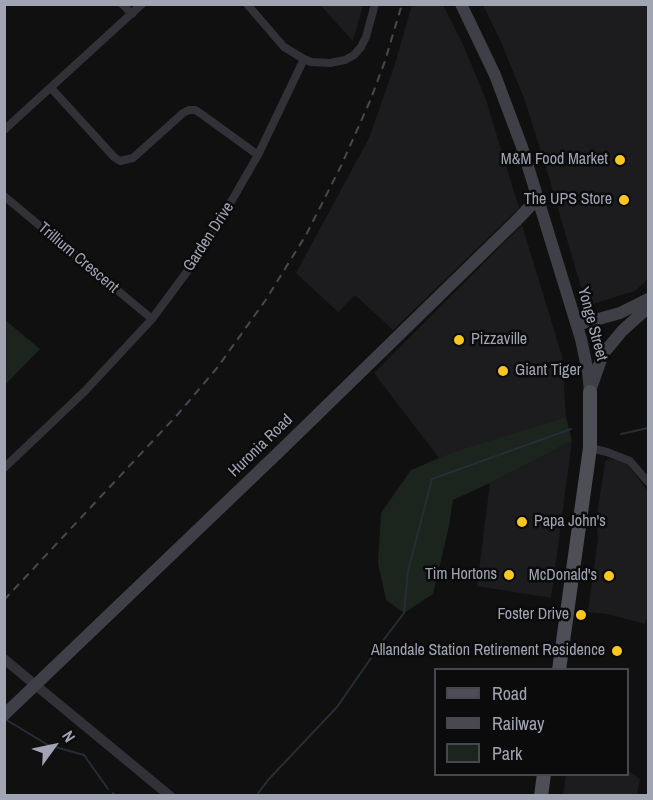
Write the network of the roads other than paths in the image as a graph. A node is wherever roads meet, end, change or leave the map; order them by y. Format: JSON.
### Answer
{"nodes":[{"id":1,"x":123,"y":4,"type":"edge"},
{"id":2,"x":142,"y":4,"type":"edge"},
{"id":3,"x":247,"y":4,"type":"edge"},
{"id":4,"x":375,"y":4,"type":"edge"},
{"id":5,"x":462,"y":4,"type":"edge"},
{"id":6,"x":132,"y":14,"type":"junction"},
{"id":7,"x":304,"y":59,"type":"junction"},
{"id":8,"x":51,"y":88,"type":"junction"},
{"id":9,"x":4,"y":130,"type":"edge"},
{"id":10,"x":258,"y":154,"type":"junction"},
{"id":11,"x":4,"y":196,"type":"edge"},
{"id":12,"x":538,"y":198,"type":"junction"},
{"id":13,"x":647,"y":300,"type":"edge"},
{"id":14,"x":152,"y":319,"type":"junction"},
{"id":15,"x":577,"y":325,"type":"junction"},
{"id":16,"x":590,"y":392,"type":"junction"},
{"id":17,"x":590,"y":448,"type":"junction"},
{"id":18,"x":4,"y":468,"type":"edge"},
{"id":19,"x":648,"y":482,"type":"edge"},
{"id":20,"x":4,"y":658,"type":"edge"},
{"id":21,"x":559,"y":668,"type":"edge"},
{"id":22,"x":36,"y":684,"type":"junction"},
{"id":23,"x":4,"y":715,"type":"edge"},
{"id":24,"x":544,"y":776,"type":"edge"},
{"id":25,"x":170,"y":795,"type":"edge"},
{"id":26,"x":541,"y":795,"type":"edge"}],
"edges":[{"from":1,"to":6,"type":"street"},
{"from":2,"to":6,"type":"street"},
{"from":3,"to":7,"type":"street"},
{"from":4,"to":7,"type":"street"},
{"from":5,"to":12,"type":"main road","name":"Yonge Street"},
{"from":6,"to":8,"type":"street"},
{"from":7,"to":10,"type":"street","name":"Garden Drive"},
{"from":8,"to":9,"type":"street"},
{"from":8,"to":10,"type":"street"},
{"from":10,"to":14,"type":"street","name":"Garden Drive"},
{"from":11,"to":14,"type":"street","name":"Trillium Crescent"},
{"from":12,"to":15,"type":"main road","name":"Yonge Street"},
{"from":12,"to":22,"type":"main road","name":"Huronia Road"},
{"from":13,"to":15,"type":"main road"},
{"from":13,"to":16,"type":"main road"},
{"from":14,"to":18,"type":"street","name":"Garden Drive"},
{"from":15,"to":16,"type":"main road","name":"Yonge Street"},
{"from":16,"to":17,"type":"main road","name":"Yonge Street"},
{"from":17,"to":19,"type":"street"},
{"from":17,"to":21,"type":"main road","name":"Yonge Street"},
{"from":20,"to":22,"type":"street"},
{"from":22,"to":23,"type":"main road","name":"Huronia Road"},
{"from":22,"to":25,"type":"street"},
{"from":24,"to":26,"type":"main road"}]}
